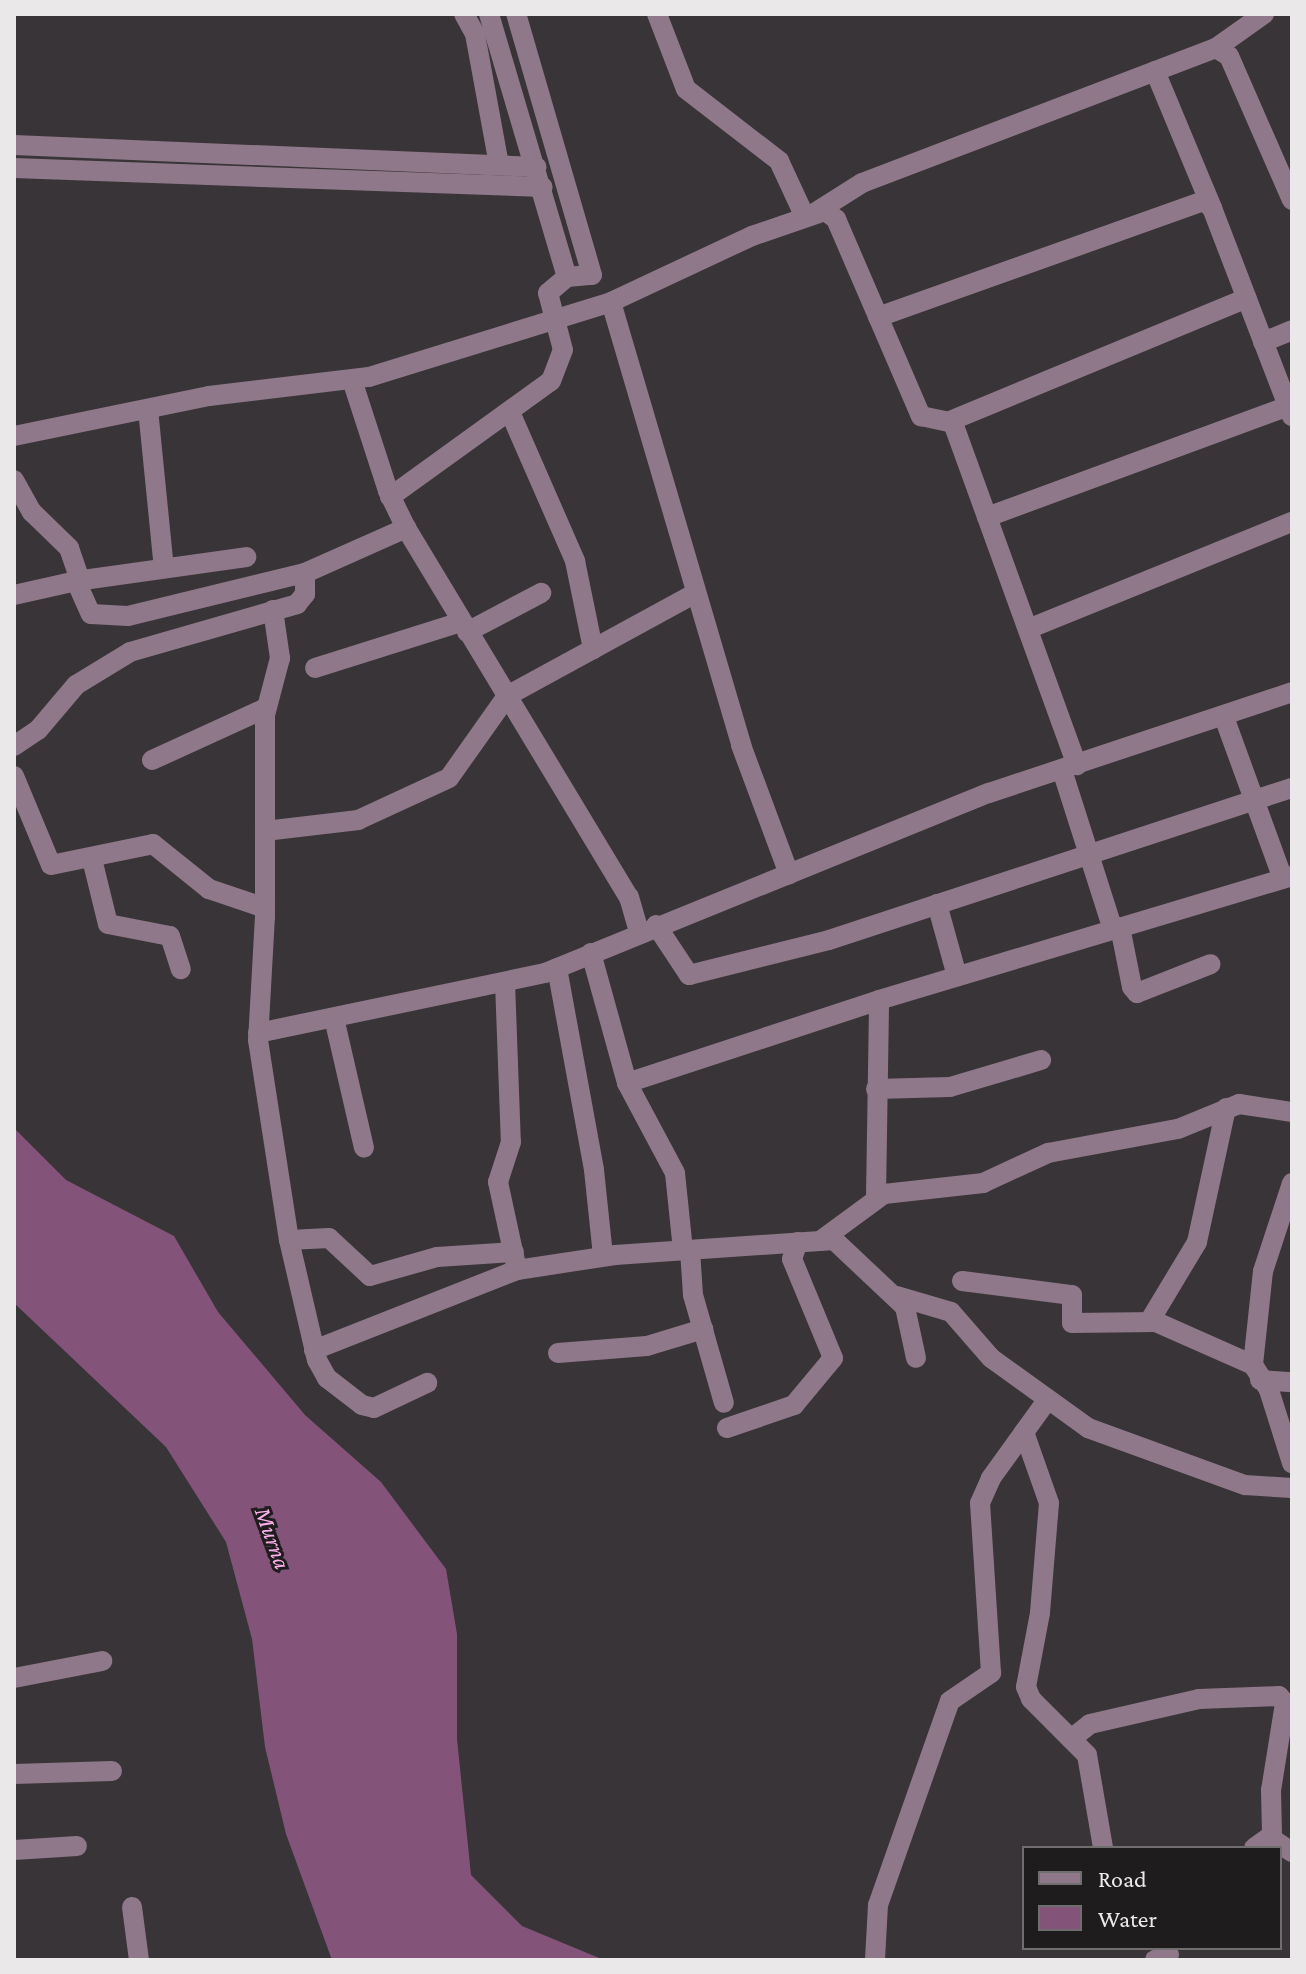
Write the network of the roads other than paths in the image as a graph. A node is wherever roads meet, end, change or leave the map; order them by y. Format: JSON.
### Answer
{"nodes":[{"id":1,"x":464,"y":14,"type":"edge"},
{"id":2,"x":489,"y":14,"type":"edge"},
{"id":3,"x":516,"y":14,"type":"edge"},
{"id":4,"x":657,"y":14,"type":"edge"},
{"id":5,"x":1264,"y":14,"type":"edge"},
{"id":6,"x":1216,"y":48,"type":"junction"},
{"id":7,"x":1155,"y":71,"type":"junction"},
{"id":8,"x":14,"y":145,"type":"edge"},
{"id":9,"x":499,"y":165,"type":"junction"},
{"id":10,"x":537,"y":167,"type":"junction"},
{"id":11,"x":14,"y":168,"type":"edge"},
{"id":12,"x":543,"y":187,"type":"junction"},
{"id":13,"x":1292,"y":200,"type":"edge"},
{"id":14,"x":1212,"y":208,"type":"junction"},
{"id":15,"x":809,"y":215,"type":"junction"},
{"id":16,"x":567,"y":277,"type":"junction"},
{"id":17,"x":1247,"y":298,"type":"junction"},
{"id":18,"x":611,"y":302,"type":"junction"},
{"id":19,"x":558,"y":317,"type":"junction"},
{"id":20,"x":878,"y":317,"type":"junction"},
{"id":21,"x":1292,"y":330,"type":"edge"},
{"id":22,"x":1263,"y":342,"type":"junction"},
{"id":23,"x":352,"y":380,"type":"junction"},
{"id":24,"x":148,"y":409,"type":"junction"},
{"id":25,"x":1290,"y":411,"type":"edge"},
{"id":26,"x":510,"y":412,"type":"junction"},
{"id":27,"x":950,"y":421,"type":"junction"},
{"id":28,"x":14,"y":436,"type":"edge"},
{"id":29,"x":14,"y":480,"type":"edge"},
{"id":30,"x":390,"y":497,"type":"junction"},
{"id":31,"x":987,"y":517,"type":"junction"},
{"id":32,"x":1292,"y":522,"type":"edge"},
{"id":33,"x":406,"y":528,"type":"junction"},
{"id":34,"x":246,"y":557,"type":"dead end"},
{"id":35,"x":164,"y":568,"type":"junction"},
{"id":36,"x":305,"y":573,"type":"junction"},
{"id":37,"x":78,"y":580,"type":"junction"},
{"id":38,"x":541,"y":593,"type":"dead end"},
{"id":39,"x":696,"y":593,"type":"junction"},
{"id":40,"x":14,"y":595,"type":"edge"},
{"id":41,"x":273,"y":610,"type":"junction"},
{"id":42,"x":464,"y":627,"type":"junction"},
{"id":43,"x":1028,"y":629,"type":"junction"},
{"id":44,"x":593,"y":649,"type":"junction"},
{"id":45,"x":315,"y":668,"type":"dead end"},
{"id":46,"x":1292,"y":692,"type":"edge"},
{"id":47,"x":507,"y":696,"type":"junction"},
{"id":48,"x":266,"y":708,"type":"junction"},
{"id":49,"x":1224,"y":717,"type":"junction"},
{"id":50,"x":14,"y":746,"type":"edge"},
{"id":51,"x":152,"y":760,"type":"dead end"},
{"id":52,"x":1070,"y":768,"type":"junction"},
{"id":53,"x":14,"y":776,"type":"edge"},
{"id":54,"x":1292,"y":788,"type":"edge"},
{"id":55,"x":1255,"y":802,"type":"junction"},
{"id":56,"x":265,"y":831,"type":"junction"},
{"id":57,"x":1088,"y":853,"type":"junction"},
{"id":58,"x":92,"y":859,"type":"junction"},
{"id":59,"x":789,"y":874,"type":"junction"},
{"id":60,"x":1288,"y":877,"type":"edge"},
{"id":61,"x":937,"y":904,"type":"junction"},
{"id":62,"x":265,"y":908,"type":"junction"},
{"id":63,"x":648,"y":928,"type":"junction"},
{"id":64,"x":1116,"y":928,"type":"junction"},
{"id":65,"x":591,"y":953,"type":"junction"},
{"id":66,"x":1211,"y":964,"type":"dead end"},
{"id":67,"x":557,"y":968,"type":"junction"},
{"id":68,"x":181,"y":969,"type":"dead end"},
{"id":69,"x":957,"y":976,"type":"junction"},
{"id":70,"x":505,"y":982,"type":"junction"},
{"id":71,"x":879,"y":1000,"type":"junction"},
{"id":72,"x":334,"y":1018,"type":"junction"},
{"id":73,"x":258,"y":1033,"type":"junction"},
{"id":74,"x":1041,"y":1060,"type":"dead end"},
{"id":75,"x":627,"y":1083,"type":"junction"},
{"id":76,"x":876,"y":1089,"type":"junction"},
{"id":77,"x":1226,"y":1108,"type":"junction"},
{"id":78,"x":1292,"y":1112,"type":"edge"},
{"id":79,"x":364,"y":1148,"type":"dead end"},
{"id":80,"x":1292,"y":1183,"type":"edge"},
{"id":81,"x":876,"y":1197,"type":"junction"},
{"id":82,"x":289,"y":1240,"type":"junction"},
{"id":83,"x":820,"y":1241,"type":"junction"},
{"id":84,"x":798,"y":1242,"type":"junction"},
{"id":85,"x":686,"y":1250,"type":"junction"},
{"id":86,"x":603,"y":1256,"type":"junction"},
{"id":87,"x":516,"y":1261,"type":"junction"},
{"id":88,"x":962,"y":1281,"type":"dead end"},
{"id":89,"x":897,"y":1296,"type":"junction"},
{"id":90,"x":1149,"y":1322,"type":"junction"},
{"id":91,"x":703,"y":1329,"type":"junction"},
{"id":92,"x":314,"y":1350,"type":"junction"},
{"id":93,"x":558,"y":1353,"type":"dead end"},
{"id":94,"x":916,"y":1358,"type":"dead end"},
{"id":95,"x":1256,"y":1372,"type":"junction"},
{"id":96,"x":1292,"y":1382,"type":"edge"},
{"id":97,"x":427,"y":1383,"type":"dead end"},
{"id":98,"x":1048,"y":1399,"type":"junction"},
{"id":99,"x":724,"y":1403,"type":"dead end"},
{"id":100,"x":727,"y":1428,"type":"dead end"},
{"id":101,"x":1024,"y":1432,"type":"junction"},
{"id":102,"x":1292,"y":1463,"type":"edge"},
{"id":103,"x":1292,"y":1488,"type":"edge"},
{"id":104,"x":102,"y":1661,"type":"dead end"},
{"id":105,"x":14,"y":1678,"type":"edge"},
{"id":106,"x":1071,"y":1739,"type":"junction"},
{"id":107,"x":112,"y":1771,"type":"dead end"},
{"id":108,"x":14,"y":1774,"type":"edge"},
{"id":109,"x":1263,"y":1843,"type":"edge"},
{"id":110,"x":77,"y":1846,"type":"dead end"},
{"id":111,"x":1103,"y":1846,"type":"edge"},
{"id":112,"x":14,"y":1850,"type":"edge"},
{"id":113,"x":132,"y":1907,"type":"dead end"},
{"id":114,"x":139,"y":1960,"type":"edge"},
{"id":115,"x":875,"y":1960,"type":"edge"}],
"edges":[{"from":1,"to":9,"type":"street"},
{"from":2,"to":10,"type":"street"},
{"from":3,"to":16,"type":"street"},
{"from":4,"to":15,"type":"street"},
{"from":5,"to":6,"type":"street"},
{"from":6,"to":7,"type":"street"},
{"from":6,"to":13,"type":"street"},
{"from":7,"to":14,"type":"street"},
{"from":7,"to":15,"type":"street"},
{"from":8,"to":9,"type":"street"},
{"from":9,"to":10,"type":"street"},
{"from":10,"to":12,"type":"street"},
{"from":11,"to":12,"type":"street"},
{"from":12,"to":16,"type":"street"},
{"from":14,"to":17,"type":"street"},
{"from":14,"to":20,"type":"street"},
{"from":15,"to":18,"type":"street"},
{"from":15,"to":20,"type":"street"},
{"from":16,"to":19,"type":"street"},
{"from":17,"to":22,"type":"street"},
{"from":17,"to":27,"type":"street"},
{"from":18,"to":19,"type":"street"},
{"from":18,"to":39,"type":"street"},
{"from":19,"to":23,"type":"street"},
{"from":19,"to":26,"type":"street"},
{"from":20,"to":27,"type":"street"},
{"from":21,"to":22,"type":"street"},
{"from":22,"to":25,"type":"street"},
{"from":23,"to":24,"type":"street"},
{"from":23,"to":30,"type":"street"},
{"from":24,"to":28,"type":"street"},
{"from":24,"to":35,"type":"street"},
{"from":25,"to":31,"type":"street"},
{"from":26,"to":30,"type":"street"},
{"from":26,"to":44,"type":"street"},
{"from":27,"to":31,"type":"street"},
{"from":29,"to":37,"type":"street"},
{"from":30,"to":33,"type":"street"},
{"from":31,"to":43,"type":"street"},
{"from":32,"to":43,"type":"street"},
{"from":33,"to":36,"type":"street"},
{"from":33,"to":42,"type":"street"},
{"from":34,"to":35,"type":"street"},
{"from":35,"to":37,"type":"street"},
{"from":36,"to":37,"type":"street"},
{"from":36,"to":41,"type":"street"},
{"from":37,"to":40,"type":"street"},
{"from":38,"to":42,"type":"street"},
{"from":39,"to":44,"type":"street"},
{"from":39,"to":59,"type":"street"},
{"from":41,"to":48,"type":"street"},
{"from":41,"to":50,"type":"street"},
{"from":42,"to":45,"type":"street"},
{"from":42,"to":47,"type":"street"},
{"from":43,"to":52,"type":"street"},
{"from":44,"to":47,"type":"street"},
{"from":46,"to":49,"type":"street"},
{"from":47,"to":56,"type":"street"},
{"from":47,"to":63,"type":"street"},
{"from":48,"to":51,"type":"street"},
{"from":48,"to":56,"type":"street"},
{"from":49,"to":52,"type":"street"},
{"from":49,"to":55,"type":"street"},
{"from":52,"to":57,"type":"street"},
{"from":52,"to":59,"type":"street"},
{"from":53,"to":58,"type":"street"},
{"from":54,"to":55,"type":"street"},
{"from":55,"to":57,"type":"street"},
{"from":55,"to":60,"type":"street"},
{"from":56,"to":62,"type":"street"},
{"from":57,"to":61,"type":"street"},
{"from":57,"to":64,"type":"street"},
{"from":58,"to":62,"type":"street"},
{"from":58,"to":68,"type":"street"},
{"from":59,"to":63,"type":"street"},
{"from":60,"to":64,"type":"street"},
{"from":61,"to":63,"type":"street"},
{"from":61,"to":69,"type":"street"},
{"from":62,"to":73,"type":"street"},
{"from":63,"to":65,"type":"street"},
{"from":64,"to":66,"type":"street"},
{"from":64,"to":69,"type":"street"},
{"from":65,"to":67,"type":"street"},
{"from":65,"to":75,"type":"street"},
{"from":67,"to":70,"type":"street"},
{"from":67,"to":86,"type":"street"},
{"from":69,"to":71,"type":"street"},
{"from":70,"to":72,"type":"street"},
{"from":70,"to":87,"type":"street"},
{"from":71,"to":75,"type":"street"},
{"from":71,"to":76,"type":"street"},
{"from":72,"to":73,"type":"street"},
{"from":72,"to":79,"type":"street"},
{"from":73,"to":82,"type":"street"},
{"from":74,"to":76,"type":"street"},
{"from":75,"to":85,"type":"street"},
{"from":76,"to":81,"type":"street"},
{"from":77,"to":78,"type":"street"},
{"from":77,"to":81,"type":"street"},
{"from":77,"to":90,"type":"street"},
{"from":80,"to":95,"type":"street"},
{"from":81,"to":83,"type":"street"},
{"from":82,"to":87,"type":"street"},
{"from":82,"to":92,"type":"street"},
{"from":83,"to":84,"type":"street"},
{"from":83,"to":89,"type":"street"},
{"from":84,"to":85,"type":"street"},
{"from":84,"to":100,"type":"street"},
{"from":85,"to":86,"type":"street"},
{"from":85,"to":91,"type":"street"},
{"from":86,"to":87,"type":"street"},
{"from":87,"to":92,"type":"street"},
{"from":88,"to":90,"type":"street"},
{"from":89,"to":94,"type":"street"},
{"from":89,"to":98,"type":"street"},
{"from":90,"to":95,"type":"street"},
{"from":91,"to":93,"type":"street"},
{"from":91,"to":99,"type":"street"},
{"from":92,"to":97,"type":"street"},
{"from":95,"to":96,"type":"street"},
{"from":95,"to":102,"type":"street"},
{"from":98,"to":101,"type":"street"},
{"from":98,"to":103,"type":"street"},
{"from":101,"to":106,"type":"street"},
{"from":101,"to":115,"type":"street"},
{"from":104,"to":105,"type":"street"},
{"from":106,"to":109,"type":"street"},
{"from":106,"to":111,"type":"street"},
{"from":107,"to":108,"type":"street"},
{"from":110,"to":112,"type":"street"},
{"from":113,"to":114,"type":"street"}]}
